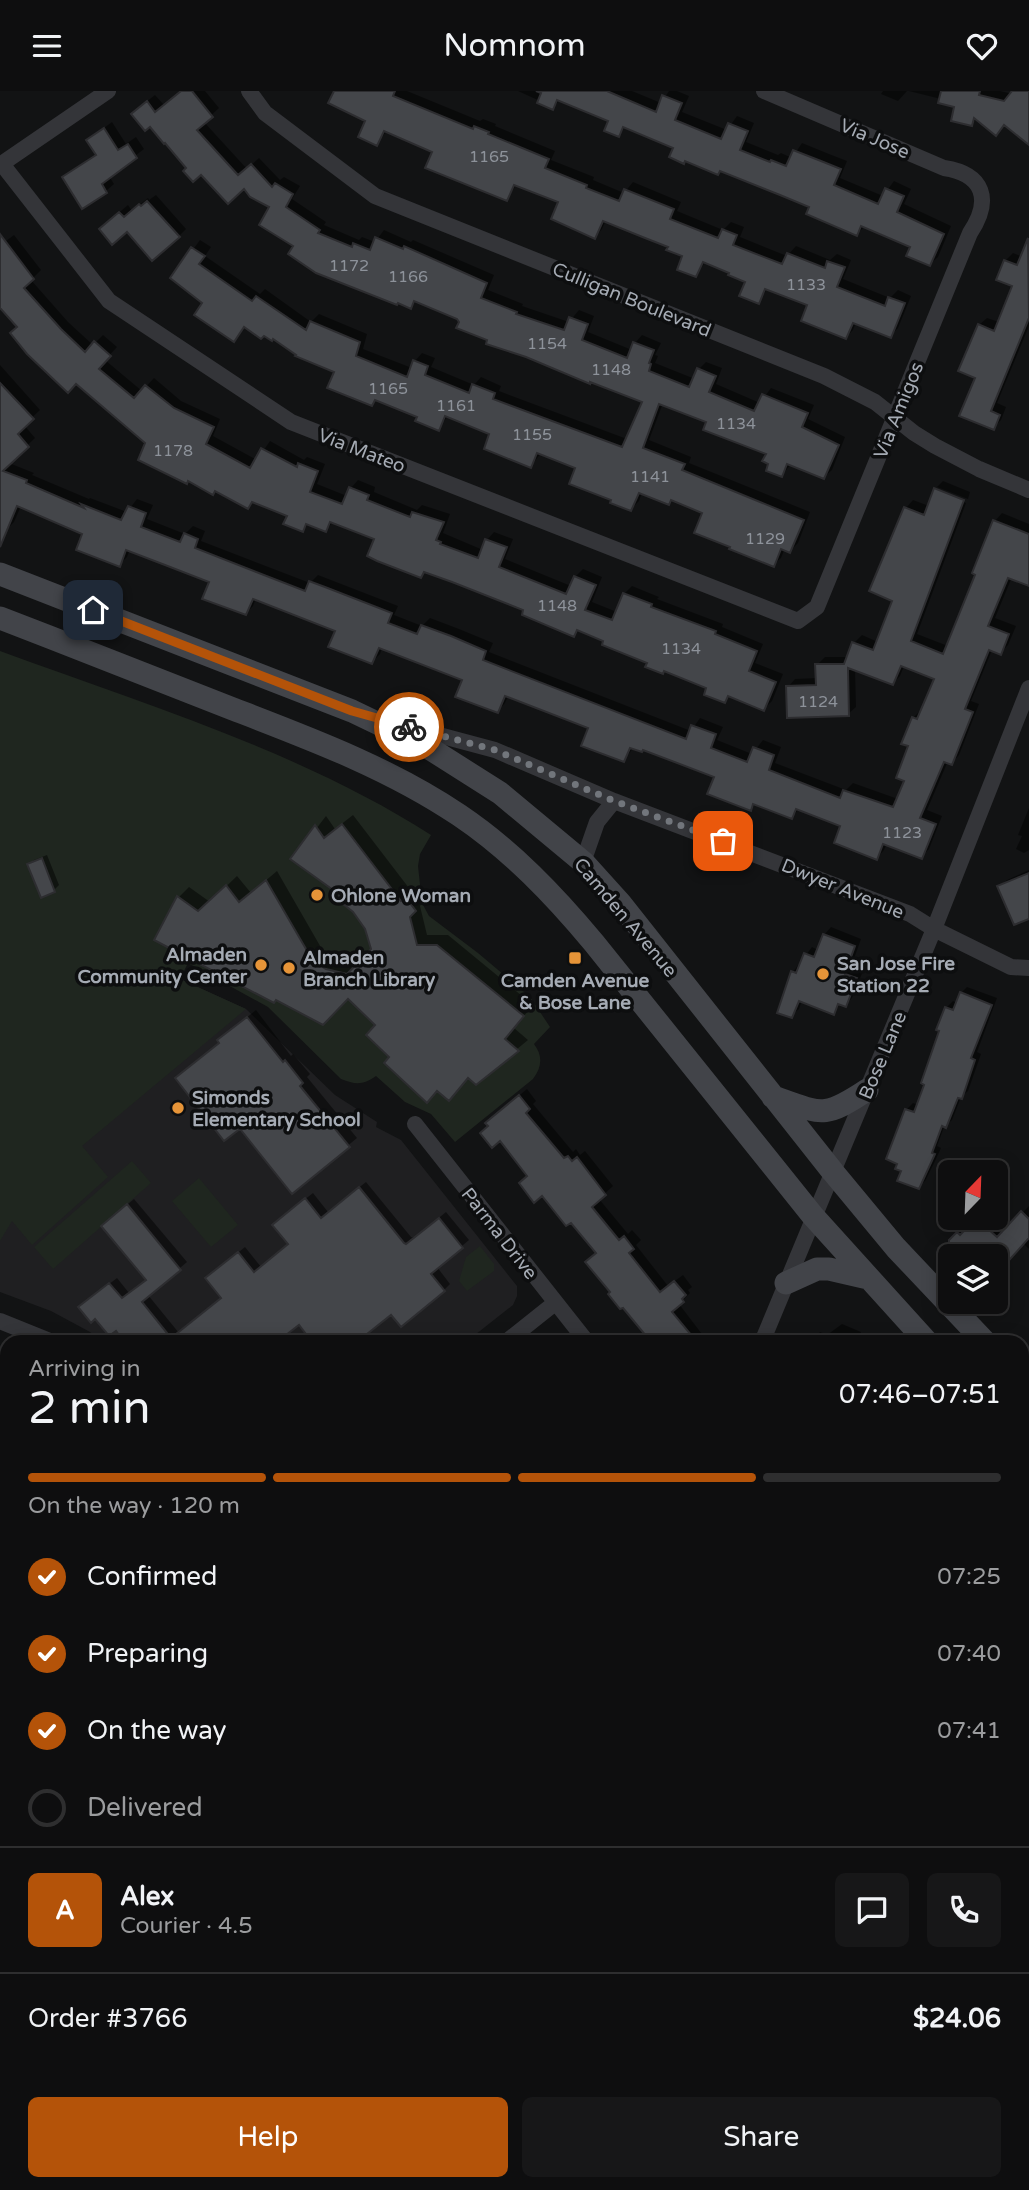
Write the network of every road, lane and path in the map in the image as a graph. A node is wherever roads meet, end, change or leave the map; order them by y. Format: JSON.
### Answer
{"nodes":[{"id":1,"x":108,"y":91,"type":"edge"},
{"id":2,"x":249,"y":91,"type":"edge"},
{"id":3,"x":764,"y":91,"type":"edge"},
{"id":4,"x":1,"y":164,"type":"edge"},
{"id":5,"x":981,"y":192,"type":"joint"},
{"id":6,"x":895,"y":418,"type":"junction"},
{"id":7,"x":1029,"y":490,"type":"edge"},
{"id":8,"x":0,"y":574,"type":"edge"},
{"id":9,"x":0,"y":618,"type":"edge"},
{"id":10,"x":798,"y":621,"type":"joint"},
{"id":11,"x":1029,"y":688,"type":"edge"},
{"id":12,"x":352,"y":711,"type":"junction"},
{"id":13,"x":614,"y":801,"type":"junction"},
{"id":14,"x":583,"y":862,"type":"junction"},
{"id":15,"x":934,"y":929,"type":"junction"},
{"id":16,"x":1029,"y":968,"type":"edge"},
{"id":17,"x":867,"y":1090,"type":"junction"},
{"id":18,"x":772,"y":1096,"type":"junction"},
{"id":19,"x":415,"y":1124,"type":"dead end"},
{"id":20,"x":833,"y":1172,"type":"junction"},
{"id":21,"x":813,"y":1216,"type":"junction"},
{"id":22,"x":868,"y":1278,"type":"junction"},
{"id":23,"x":786,"y":1283,"type":"junction"},
{"id":24,"x":555,"y":1303,"type":"junction"},
{"id":25,"x":0,"y":1321,"type":"edge"},
{"id":26,"x":35,"y":1335,"type":"edge"},
{"id":27,"x":515,"y":1335,"type":"edge"},
{"id":28,"x":581,"y":1335,"type":"edge"},
{"id":29,"x":765,"y":1335,"type":"edge"},
{"id":30,"x":921,"y":1335,"type":"edge"},
{"id":31,"x":978,"y":1335,"type":"edge"}],
"edges":[{"from":1,"to":4,"type":"street"},
{"from":2,"to":6,"type":"street","name":"Culligan Boulevard"},
{"from":3,"to":5,"type":"street","name":"Via Jose"},
{"from":4,"to":10,"type":"street","name":"Via Mateo"},
{"from":5,"to":6,"type":"street","name":"Via Amigos"},
{"from":6,"to":7,"type":"street","name":"Culligan Boulevard"},
{"from":6,"to":10,"type":"street","name":"Via Amigos"},
{"from":8,"to":12,"type":"main road","name":"Camden Avenue"},
{"from":9,"to":21,"type":"main road"},
{"from":11,"to":15,"type":"street","name":"Bose Lane"},
{"from":12,"to":13,"type":"street","name":"Dwyer Avenue"},
{"from":12,"to":14,"type":"main road","name":"Camden Avenue"},
{"from":13,"to":14,"type":"street"},
{"from":13,"to":15,"type":"street","name":"Dwyer Avenue"},
{"from":14,"to":18,"type":"main road","name":"Camden Avenue"},
{"from":15,"to":16,"type":"street","name":"Dwyer Avenue"},
{"from":15,"to":17,"type":"street","name":"Bose Lane"},
{"from":17,"to":18,"type":"main road"},
{"from":17,"to":20,"type":"street","name":"Bose Lane"},
{"from":18,"to":20,"type":"main road","name":"Camden Avenue"},
{"from":19,"to":24,"type":"street","name":"Parma Drive"},
{"from":20,"to":21,"type":"street","name":"Bose Lane"},
{"from":20,"to":31,"type":"main road","name":"Camden Avenue"},
{"from":21,"to":22,"type":"main road"},
{"from":21,"to":23,"type":"street","name":"Bose Lane"},
{"from":22,"to":23,"type":"main road"},
{"from":22,"to":30,"type":"main road"},
{"from":23,"to":29,"type":"street","name":"Bose Lane"},
{"from":24,"to":27,"type":"street"},
{"from":24,"to":28,"type":"street","name":"Parma Drive"},
{"from":25,"to":26,"type":"street"}]}
